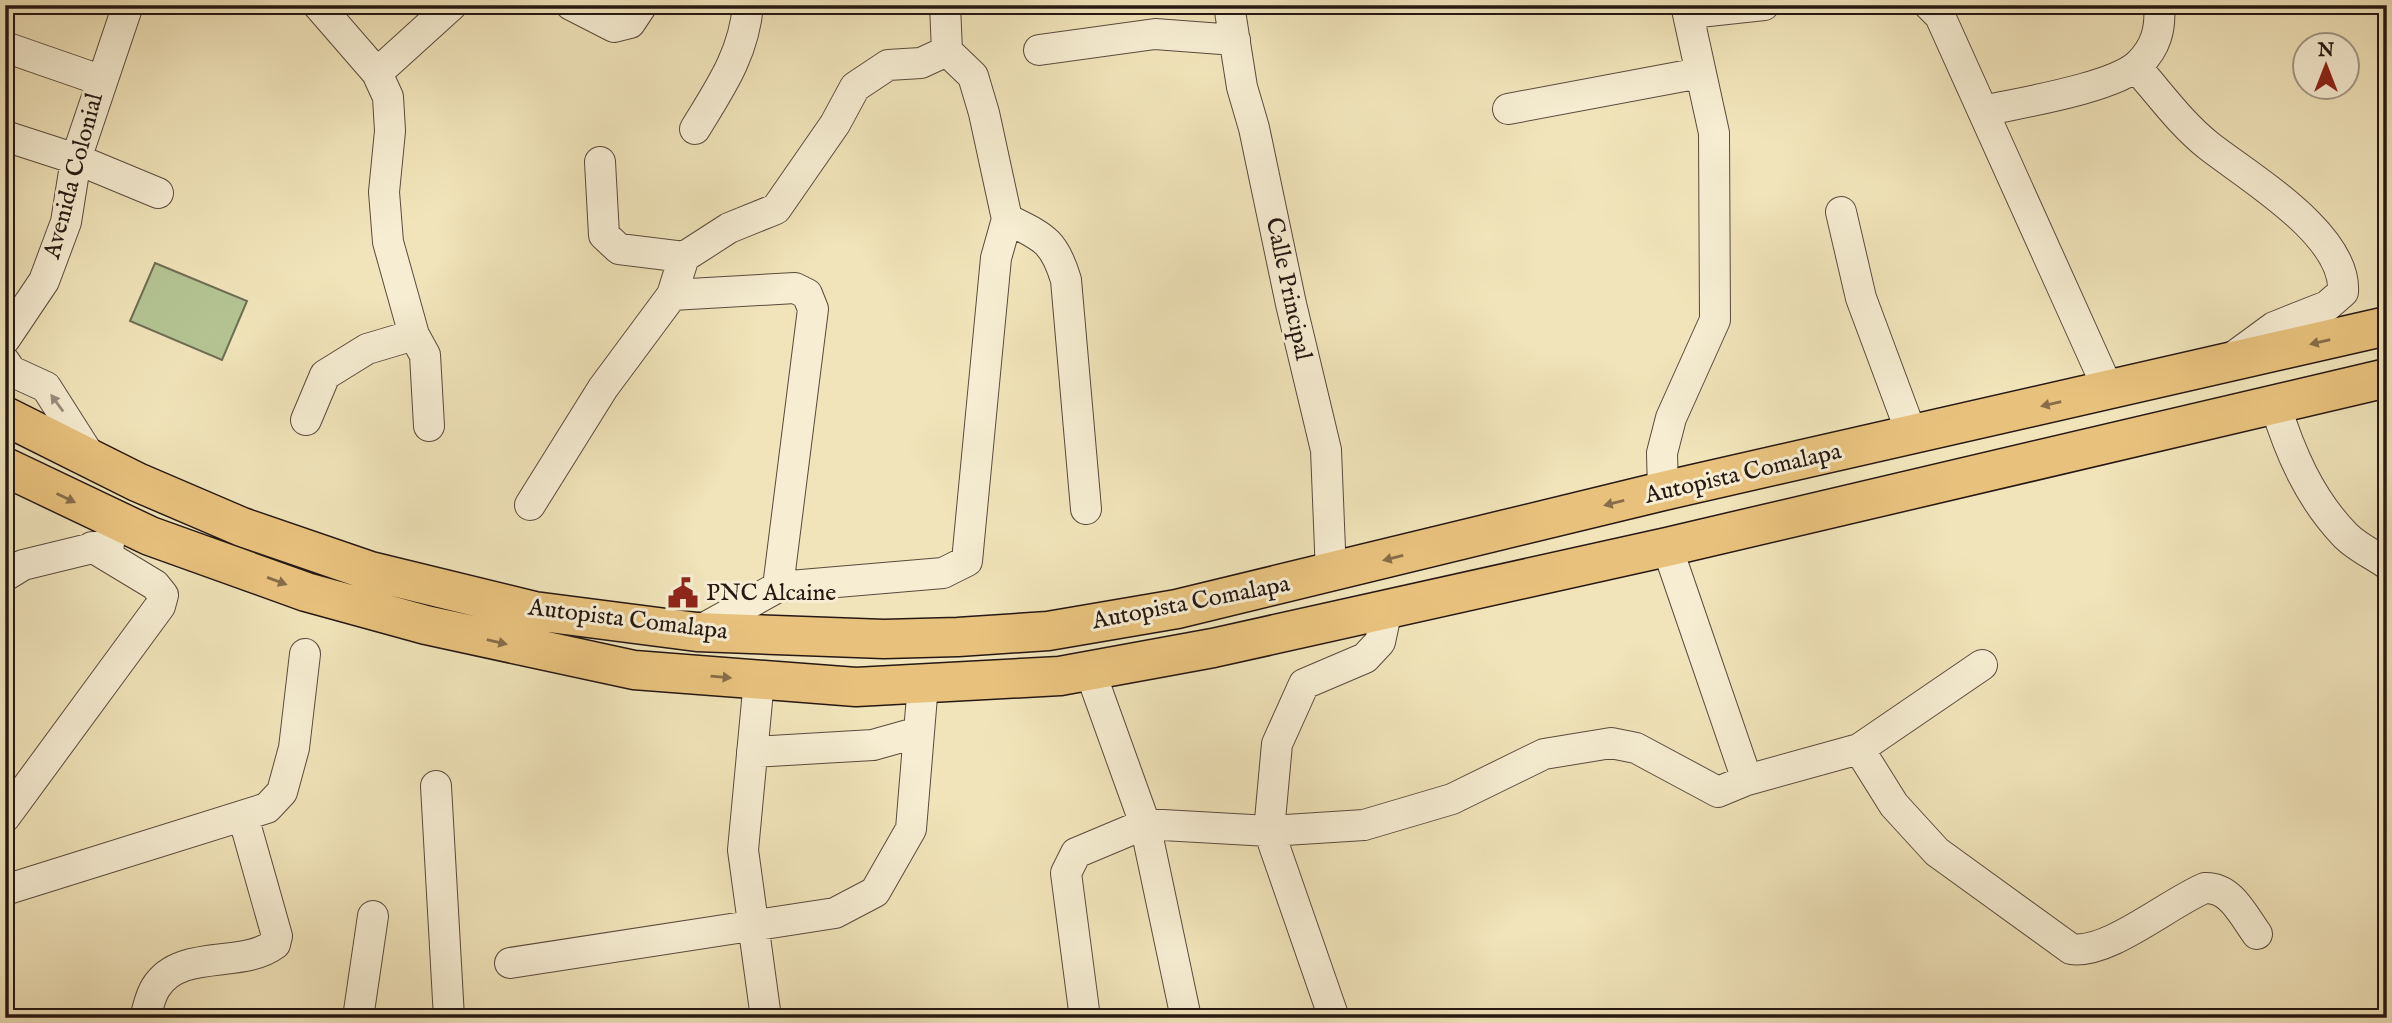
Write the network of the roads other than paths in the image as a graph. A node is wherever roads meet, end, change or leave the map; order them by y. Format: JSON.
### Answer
{"nodes":[{"id":1,"x":128,"y":5,"type":"edge"},
{"id":2,"x":318,"y":5,"type":"edge"},
{"id":3,"x":452,"y":5,"type":"edge"},
{"id":4,"x":570,"y":5,"type":"edge"},
{"id":5,"x":642,"y":5,"type":"edge"},
{"id":6,"x":748,"y":5,"type":"edge"},
{"id":7,"x":945,"y":5,"type":"edge"},
{"id":8,"x":1228,"y":5,"type":"edge"},
{"id":9,"x":1764,"y":5,"type":"edge"},
{"id":10,"x":1929,"y":5,"type":"edge"},
{"id":11,"x":2159,"y":5,"type":"edge"},
{"id":12,"x":1688,"y":9,"type":"edge"},
{"id":13,"x":1235,"y":40,"type":"junction"},
{"id":14,"x":5,"y":47,"type":"edge"},
{"id":15,"x":1039,"y":50,"type":"dead end"},
{"id":16,"x":947,"y":51,"type":"junction"},
{"id":17,"x":2136,"y":67,"type":"junction"},
{"id":18,"x":377,"y":73,"type":"junction"},
{"id":19,"x":1700,"y":74,"type":"junction"},
{"id":20,"x":100,"y":80,"type":"junction"},
{"id":21,"x":1508,"y":109,"type":"dead end"},
{"id":22,"x":1983,"y":111,"type":"junction"},
{"id":23,"x":695,"y":129,"type":"dead end"},
{"id":24,"x":5,"y":136,"type":"edge"},
{"id":25,"x":76,"y":159,"type":"junction"},
{"id":26,"x":600,"y":162,"type":"dead end"},
{"id":27,"x":158,"y":193,"type":"dead end"},
{"id":28,"x":1842,"y":212,"type":"dead end"},
{"id":29,"x":1007,"y":219,"type":"junction"},
{"id":30,"x":684,"y":257,"type":"junction"},
{"id":31,"x":672,"y":295,"type":"junction"},
{"id":32,"x":2387,"y":326,"type":"edge"},
{"id":33,"x":414,"y":335,"type":"junction"},
{"id":34,"x":5,"y":339,"type":"edge"},
{"id":35,"x":5,"y":362,"type":"edge"},
{"id":36,"x":2225,"y":364,"type":"junction"},
{"id":37,"x":2387,"y":378,"type":"edge"},
{"id":38,"x":2109,"y":391,"type":"junction"},
{"id":39,"x":2275,"y":404,"type":"junction"},
{"id":40,"x":5,"y":416,"type":"edge"},
{"id":41,"x":306,"y":419,"type":"dead end"},
{"id":42,"x":429,"y":426,"type":"dead end"},
{"id":43,"x":1913,"y":435,"type":"junction"},
{"id":44,"x":93,"y":461,"type":"junction"},
{"id":45,"x":5,"y":467,"type":"edge"},
{"id":46,"x":1663,"y":491,"type":"junction"},
{"id":47,"x":530,"y":505,"type":"dead end"},
{"id":48,"x":1086,"y":509,"type":"dead end"},
{"id":49,"x":150,"y":536,"type":"junction"},
{"id":50,"x":92,"y":547,"type":"junction"},
{"id":51,"x":1667,"y":547,"type":"junction"},
{"id":52,"x":2387,"y":564,"type":"edge"},
{"id":53,"x":1331,"y":574,"type":"junction"},
{"id":54,"x":5,"y":576,"type":"edge"},
{"id":55,"x":778,"y":587,"type":"junction"},
{"id":56,"x":1387,"y":609,"type":"junction"},
{"id":57,"x":697,"y":632,"type":"junction"},
{"id":58,"x":305,"y":653,"type":"dead end"},
{"id":59,"x":1982,"y":664,"type":"dead end"},
{"id":60,"x":1090,"y":671,"type":"junction"},
{"id":61,"x":759,"y":680,"type":"junction"},
{"id":62,"x":923,"y":684,"type":"junction"},
{"id":63,"x":919,"y":732,"type":"junction"},
{"id":64,"x":1860,"y":749,"type":"junction"},
{"id":65,"x":752,"y":752,"type":"junction"},
{"id":66,"x":1747,"y":780,"type":"junction"},
{"id":67,"x":436,"y":786,"type":"dead end"},
{"id":68,"x":243,"y":816,"type":"junction"},
{"id":69,"x":5,"y":817,"type":"edge"},
{"id":70,"x":1144,"y":824,"type":"junction"},
{"id":71,"x":1269,"y":831,"type":"junction"},
{"id":72,"x":5,"y":890,"type":"edge"},
{"id":73,"x":373,"y":916,"type":"dead end"},
{"id":74,"x":754,"y":926,"type":"junction"},
{"id":75,"x":2258,"y":934,"type":"dead end"},
{"id":76,"x":510,"y":963,"type":"dead end"},
{"id":77,"x":145,"y":1018,"type":"edge"},
{"id":78,"x":358,"y":1018,"type":"edge"},
{"id":79,"x":449,"y":1018,"type":"edge"},
{"id":80,"x":766,"y":1018,"type":"edge"},
{"id":81,"x":1085,"y":1018,"type":"edge"},
{"id":82,"x":1186,"y":1018,"type":"edge"},
{"id":83,"x":1334,"y":1018,"type":"edge"}],
"edges":[{"from":1,"to":20,"type":"street","name":"Avenida Colonial"},
{"from":2,"to":18,"type":"street"},
{"from":3,"to":18,"type":"street"},
{"from":4,"to":5,"type":"street"},
{"from":6,"to":23,"type":"street"},
{"from":7,"to":16,"type":"street"},
{"from":8,"to":13,"type":"street","name":"Calle Principal"},
{"from":9,"to":12,"type":"street"},
{"from":10,"to":22,"type":"street"},
{"from":11,"to":17,"type":"street"},
{"from":12,"to":19,"type":"street"},
{"from":13,"to":15,"type":"street"},
{"from":13,"to":53,"type":"street","name":"Calle Principal"},
{"from":14,"to":20,"type":"street"},
{"from":16,"to":29,"type":"street"},
{"from":16,"to":30,"type":"street"},
{"from":17,"to":22,"type":"street"},
{"from":17,"to":36,"type":"street"},
{"from":18,"to":33,"type":"street"},
{"from":19,"to":21,"type":"street"},
{"from":19,"to":46,"type":"street"},
{"from":20,"to":25,"type":"street","name":"Avenida Colonial"},
{"from":22,"to":38,"type":"street"},
{"from":24,"to":25,"type":"street"},
{"from":25,"to":27,"type":"street"},
{"from":25,"to":34,"type":"street","name":"Avenida Colonial"},
{"from":26,"to":30,"type":"street"},
{"from":28,"to":43,"type":"street"},
{"from":29,"to":48,"type":"street"},
{"from":29,"to":55,"type":"street"},
{"from":30,"to":31,"type":"street"},
{"from":31,"to":47,"type":"street"},
{"from":31,"to":55,"type":"street"},
{"from":32,"to":36,"type":"highway","name":"Autopista Comalapa","one_way":true},
{"from":33,"to":41,"type":"street"},
{"from":33,"to":42,"type":"street"},
{"from":44,"to":35,"type":"street","one_way":true},
{"from":36,"to":38,"type":"highway","name":"Autopista Comalapa"},
{"from":37,"to":39,"type":"highway","name":"Autopista Comalapa"},
{"from":38,"to":43,"type":"highway","name":"Autopista Comalapa","one_way":true},
{"from":39,"to":51,"type":"highway","name":"Autopista Comalapa"},
{"from":39,"to":52,"type":"street"},
{"from":40,"to":44,"type":"highway","name":"Autopista Comalapa"},
{"from":43,"to":46,"type":"highway","name":"Autopista Comalapa"},
{"from":44,"to":57,"type":"highway","name":"Autopista Comalapa"},
{"from":45,"to":49,"type":"highway","name":"Autopista Comalapa","one_way":true},
{"from":46,"to":53,"type":"highway","name":"Autopista Comalapa","one_way":true},
{"from":49,"to":50,"type":"street"},
{"from":49,"to":61,"type":"highway","name":"Autopista Comalapa","one_way":true},
{"from":50,"to":54,"type":"street"},
{"from":50,"to":69,"type":"street"},
{"from":51,"to":56,"type":"highway","name":"Autopista Comalapa"},
{"from":51,"to":66,"type":"street"},
{"from":53,"to":57,"type":"highway","name":"Autopista Comalapa"},
{"from":55,"to":57,"type":"street"},
{"from":56,"to":60,"type":"highway","name":"Autopista Comalapa"},
{"from":56,"to":71,"type":"street"},
{"from":58,"to":68,"type":"street"},
{"from":59,"to":64,"type":"street"},
{"from":60,"to":62,"type":"highway","name":"Autopista Comalapa"},
{"from":60,"to":70,"type":"street"},
{"from":61,"to":62,"type":"highway","name":"Autopista Comalapa"},
{"from":61,"to":65,"type":"street"},
{"from":62,"to":63,"type":"street"},
{"from":63,"to":65,"type":"street"},
{"from":63,"to":74,"type":"street"},
{"from":64,"to":66,"type":"street"},
{"from":64,"to":75,"type":"street"},
{"from":65,"to":74,"type":"street"},
{"from":66,"to":71,"type":"street"},
{"from":67,"to":79,"type":"street"},
{"from":68,"to":72,"type":"street"},
{"from":68,"to":77,"type":"street"},
{"from":70,"to":71,"type":"street"},
{"from":70,"to":81,"type":"street"},
{"from":70,"to":82,"type":"street"},
{"from":71,"to":83,"type":"street"},
{"from":73,"to":78,"type":"street"},
{"from":74,"to":76,"type":"street"},
{"from":74,"to":80,"type":"street"}]}
